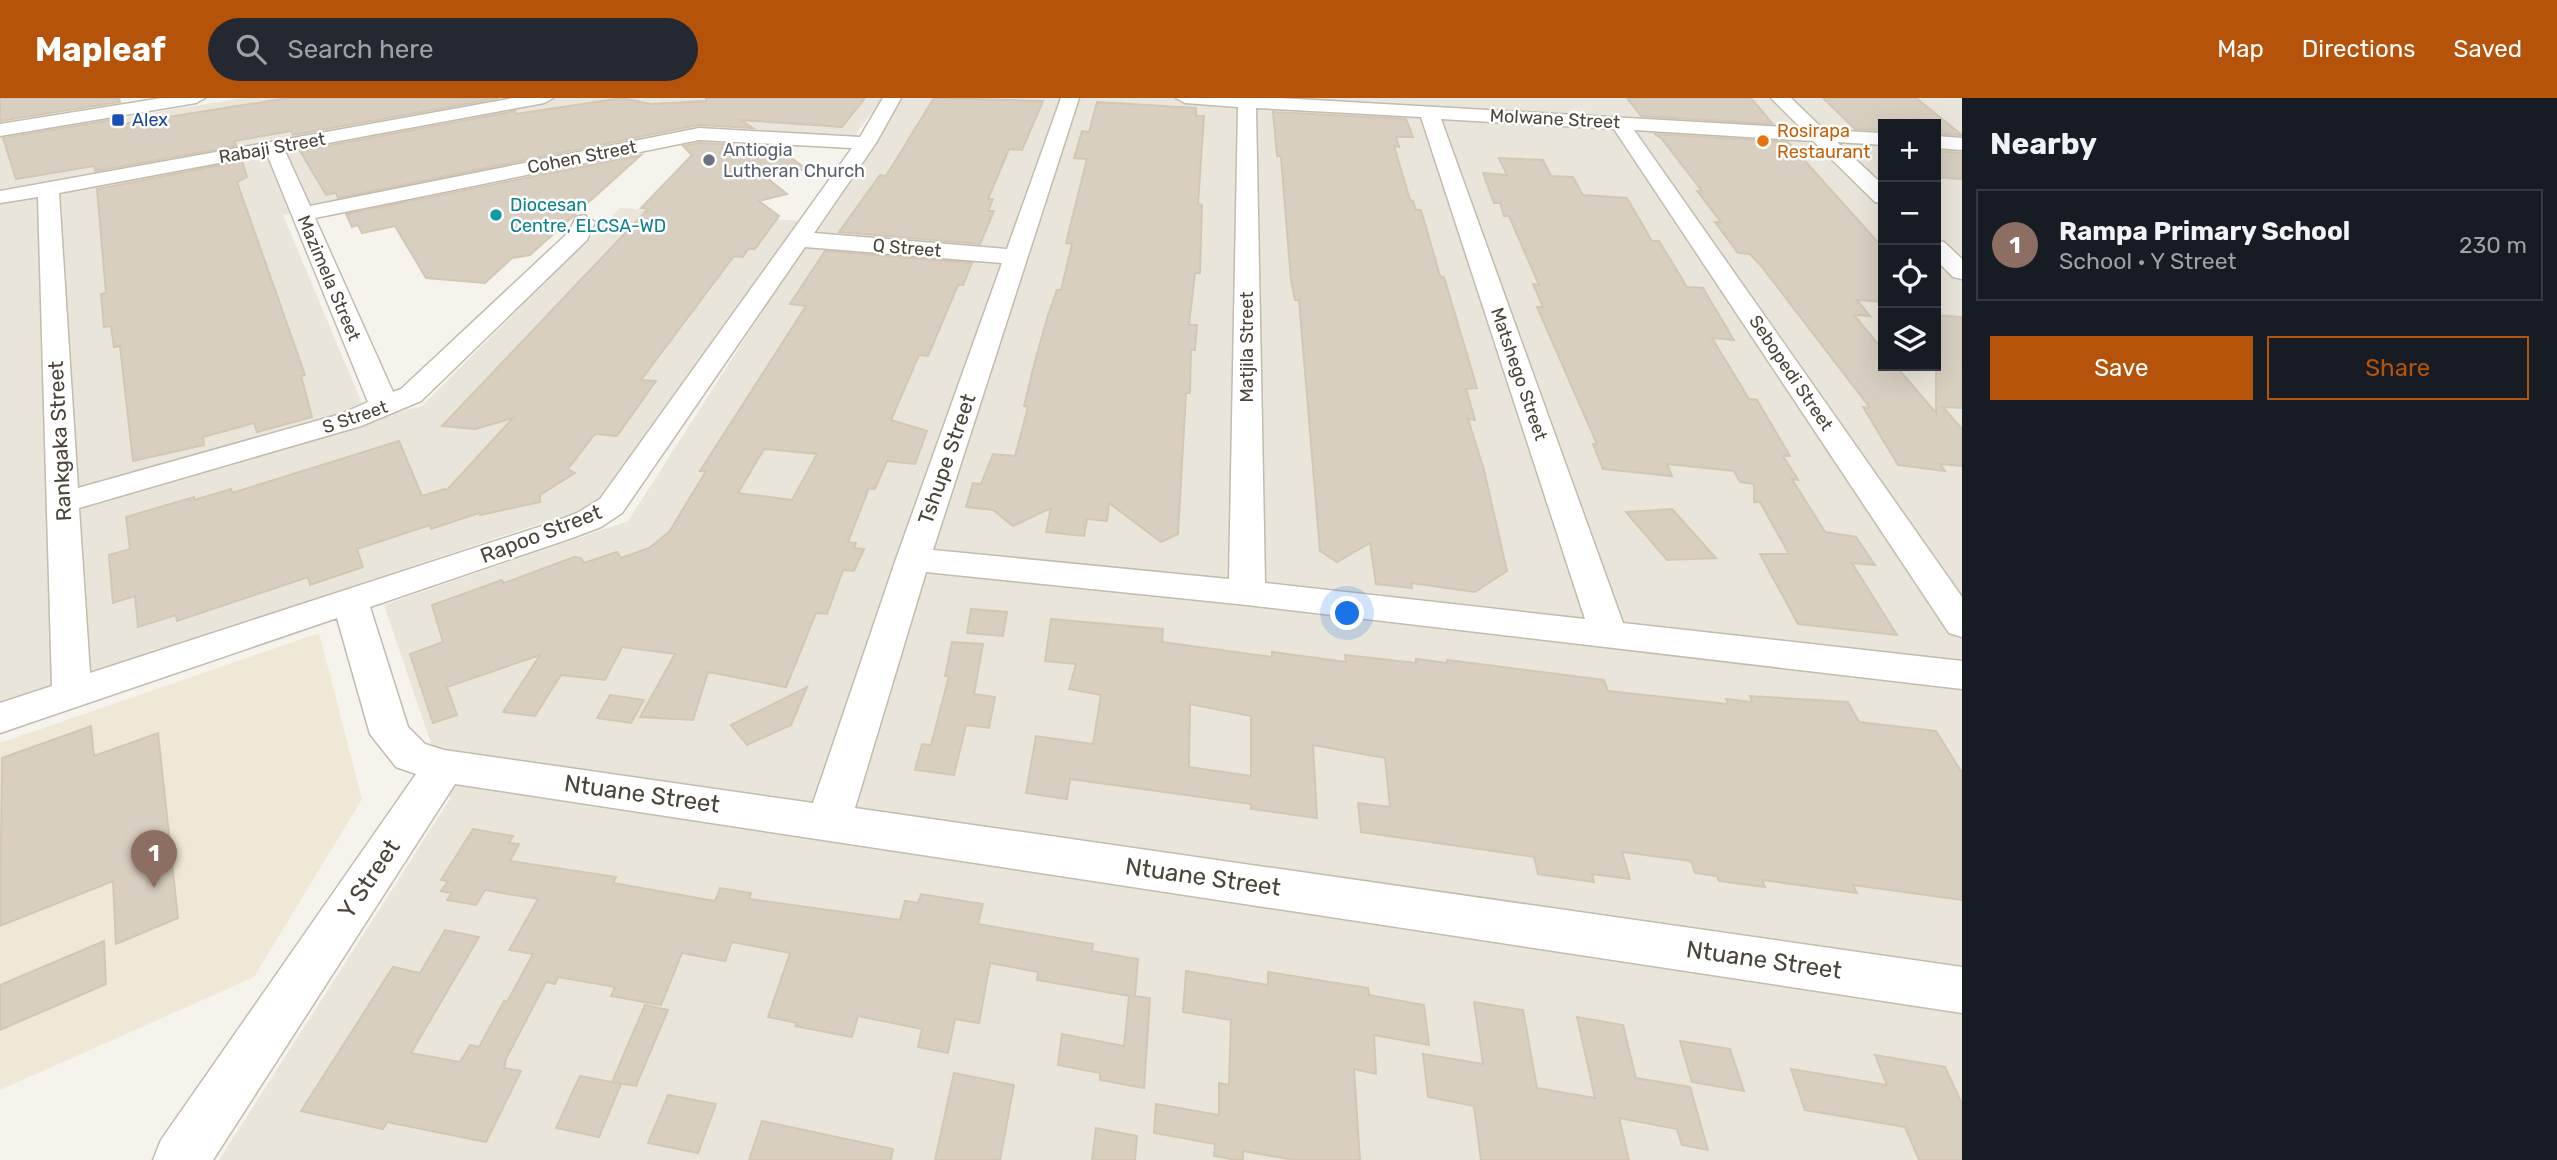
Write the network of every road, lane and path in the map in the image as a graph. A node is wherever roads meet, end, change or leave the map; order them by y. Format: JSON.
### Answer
{"nodes":[{"id":1,"x":58,"y":98,"type":"edge"},
{"id":2,"x":196,"y":98,"type":"edge"},
{"id":3,"x":544,"y":98,"type":"edge"},
{"id":4,"x":892,"y":98,"type":"edge"},
{"id":5,"x":1070,"y":98,"type":"edge"},
{"id":6,"x":1185,"y":98,"type":"edge"},
{"id":7,"x":1780,"y":98,"type":"edge"},
{"id":8,"x":1247,"y":102,"type":"junction"},
{"id":9,"x":465,"y":105,"type":"edge"},
{"id":10,"x":1429,"y":112,"type":"junction"},
{"id":11,"x":60,"y":120,"type":"junction"},
{"id":12,"x":1619,"y":122,"type":"junction"},
{"id":13,"x":0,"y":130,"type":"edge"},
{"id":14,"x":1817,"y":135,"type":"junction"},
{"id":15,"x":1878,"y":139,"type":"edge"},
{"id":16,"x":1941,"y":142,"type":"edge"},
{"id":17,"x":866,"y":143,"type":"junction"},
{"id":18,"x":1962,"y":144,"type":"edge"},
{"id":19,"x":274,"y":148,"type":"junction"},
{"id":20,"x":48,"y":188,"type":"junction"},
{"id":21,"x":1878,"y":193,"type":"edge"},
{"id":22,"x":0,"y":197,"type":"edge"},
{"id":23,"x":301,"y":214,"type":"junction"},
{"id":24,"x":584,"y":222,"type":"dead end"},
{"id":25,"x":797,"y":239,"type":"junction"},
{"id":26,"x":1941,"y":252,"type":"edge"},
{"id":27,"x":1017,"y":257,"type":"junction"},
{"id":28,"x":1962,"y":272,"type":"edge"},
{"id":29,"x":385,"y":408,"type":"junction"},
{"id":30,"x":62,"y":503,"type":"junction"},
{"id":31,"x":913,"y":559,"type":"junction"},
{"id":32,"x":1247,"y":593,"type":"junction"},
{"id":33,"x":351,"y":601,"type":"junction"},
{"id":34,"x":1962,"y":624,"type":"edge"},
{"id":35,"x":1609,"y":636,"type":"junction"},
{"id":36,"x":1962,"y":675,"type":"edge"},
{"id":37,"x":72,"y":694,"type":"junction"},
{"id":38,"x":0,"y":718,"type":"edge"},
{"id":39,"x":444,"y":766,"type":"junction"},
{"id":40,"x":829,"y":821,"type":"junction"},
{"id":41,"x":1962,"y":990,"type":"edge"},
{"id":42,"x":181,"y":1160,"type":"edge"}],
"edges":[{"from":1,"to":11,"type":"street"},
{"from":2,"to":11,"type":"street"},
{"from":3,"to":9,"type":"street","name":"Rabaji Street"},
{"from":4,"to":17,"type":"street","name":"Rapoo Street"},
{"from":5,"to":27,"type":"street","name":"Tshupe Street"},
{"from":6,"to":8,"type":"street","name":"Molwane Street"},
{"from":7,"to":14,"type":"street"},
{"from":8,"to":10,"type":"street","name":"Molwane Street"},
{"from":8,"to":32,"type":"street","name":"Matjila Street"},
{"from":9,"to":19,"type":"street","name":"Rabaji Street"},
{"from":10,"to":12,"type":"street","name":"Molwane Street"},
{"from":10,"to":35,"type":"street","name":"Matshego Street"},
{"from":11,"to":13,"type":"street"},
{"from":12,"to":14,"type":"street","name":"Molwane Street"},
{"from":12,"to":34,"type":"street","name":"Sebopedi Street"},
{"from":14,"to":15,"type":"street","name":"Molwane Street"},
{"from":14,"to":21,"type":"street"},
{"from":16,"to":18,"type":"street"},
{"from":17,"to":23,"type":"street","name":"Cohen Street"},
{"from":17,"to":25,"type":"street","name":"Rapoo Street"},
{"from":19,"to":20,"type":"street","name":"Rabaji Street"},
{"from":19,"to":23,"type":"street","name":"Mazimela Street"},
{"from":20,"to":22,"type":"street","name":"Rabaji Street"},
{"from":20,"to":30,"type":"street","name":"Rankgaka Street"},
{"from":23,"to":29,"type":"street","name":"Mazimela Street"},
{"from":24,"to":29,"type":"street","name":"S Street"},
{"from":25,"to":27,"type":"street","name":"Q Street"},
{"from":25,"to":33,"type":"street","name":"Rapoo Street"},
{"from":26,"to":28,"type":"street"},
{"from":27,"to":31,"type":"street","name":"Tshupe Street"},
{"from":29,"to":30,"type":"street","name":"S Street"},
{"from":30,"to":37,"type":"street","name":"Rankgaka Street"},
{"from":31,"to":32,"type":"street"},
{"from":31,"to":40,"type":"street","name":"Tshupe Street"},
{"from":32,"to":35,"type":"street"},
{"from":33,"to":37,"type":"street","name":"Rapoo Street"},
{"from":33,"to":39,"type":"street"},
{"from":35,"to":36,"type":"street"},
{"from":37,"to":38,"type":"street","name":"Rapoo Street"},
{"from":39,"to":40,"type":"street","name":"Ntuane Street"},
{"from":39,"to":42,"type":"street","name":"Y Street"},
{"from":40,"to":41,"type":"street","name":"Ntuane Street"}]}
